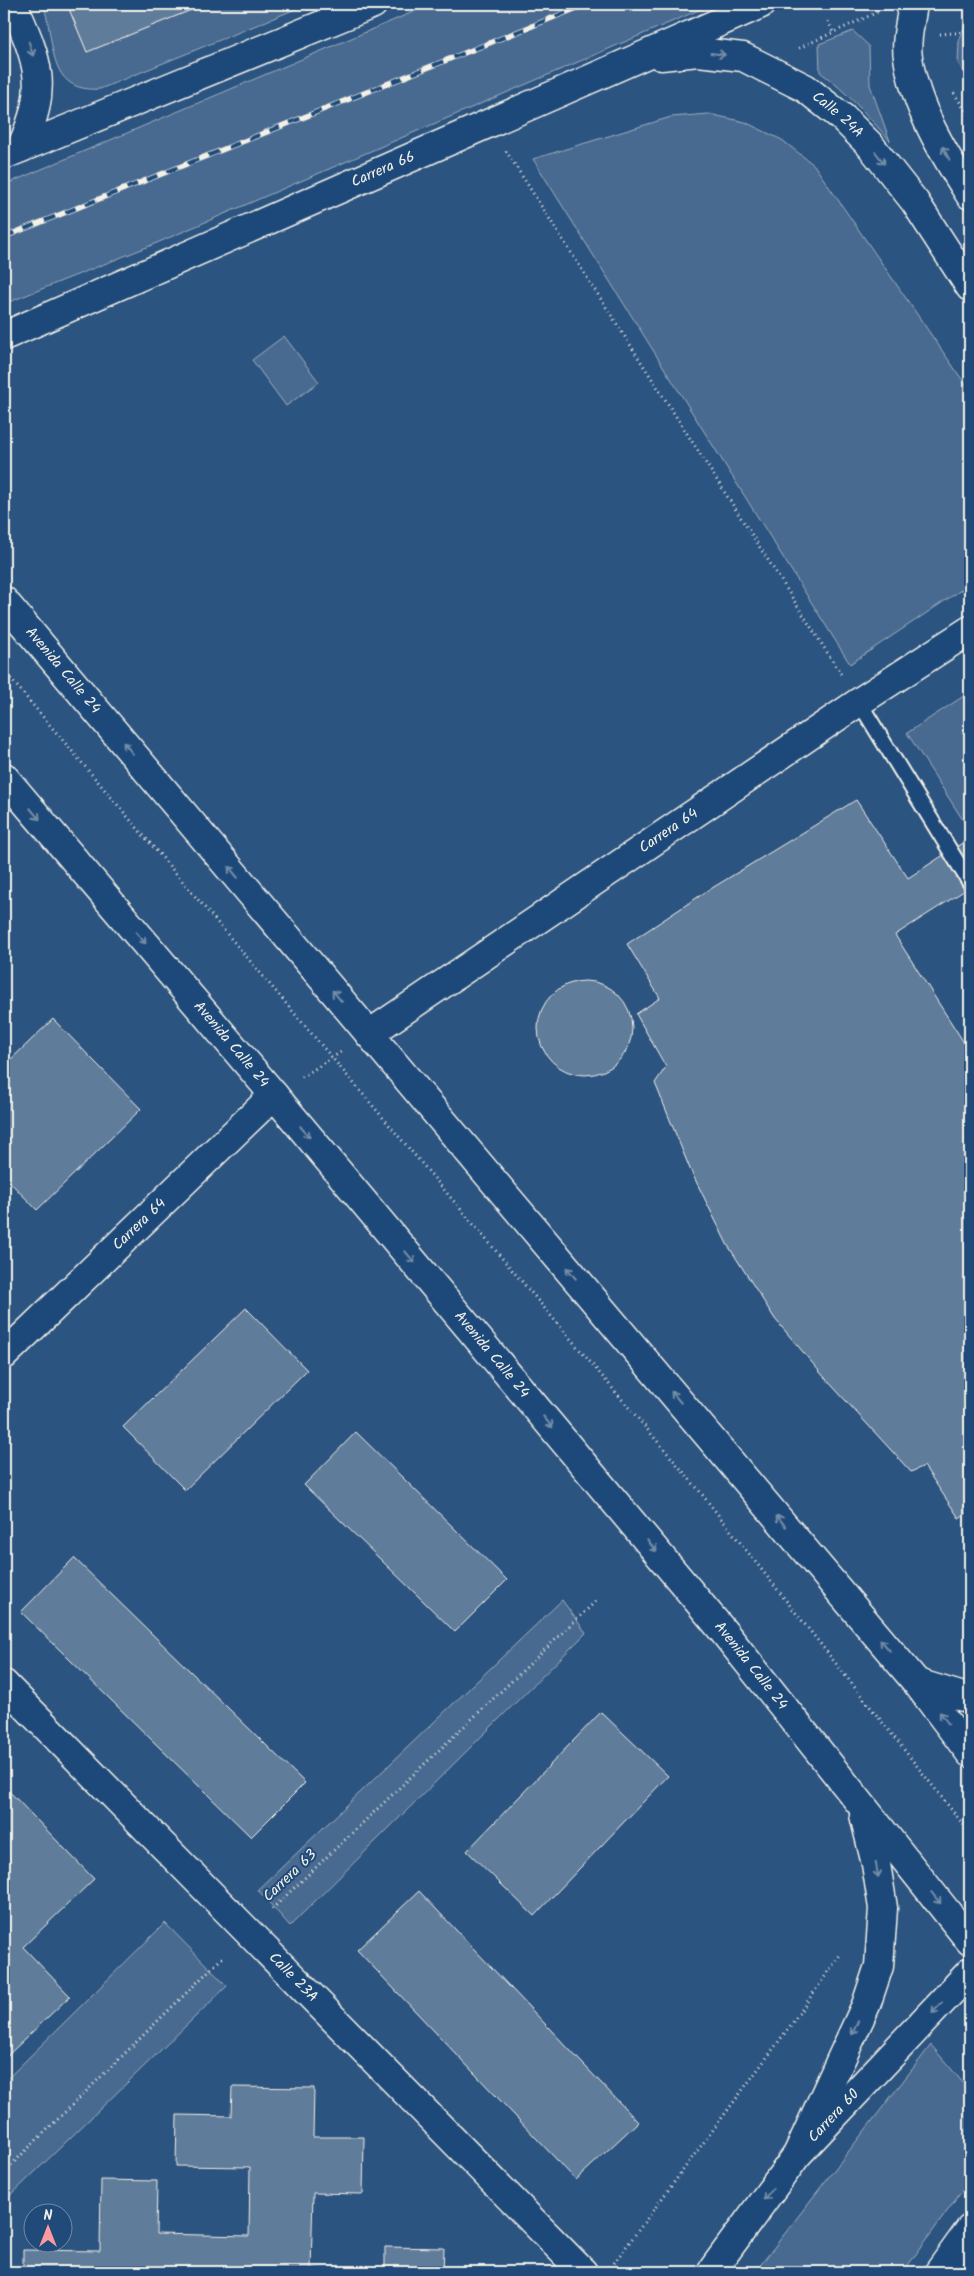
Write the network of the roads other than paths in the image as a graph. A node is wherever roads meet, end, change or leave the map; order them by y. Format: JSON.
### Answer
{"nodes":[{"id":1,"x":13,"y":4,"type":"edge"},
{"id":2,"x":373,"y":4,"type":"edge"},
{"id":3,"x":761,"y":4,"type":"edge"},
{"id":4,"x":913,"y":4,"type":"edge"},
{"id":5,"x":635,"y":59,"type":"junction"},
{"id":6,"x":12,"y":151,"type":"edge"},
{"id":7,"x":970,"y":195,"type":"edge"},
{"id":8,"x":970,"y":287,"type":"edge"},
{"id":9,"x":4,"y":336,"type":"edge"},
{"id":10,"x":4,"y":601,"type":"edge"},
{"id":11,"x":970,"y":630,"type":"edge"},
{"id":12,"x":859,"y":702,"type":"junction"},
{"id":13,"x":4,"y":777,"type":"edge"},
{"id":14,"x":970,"y":883,"type":"edge"},
{"id":15,"x":369,"y":1034,"type":"junction"},
{"id":16,"x":274,"y":1095,"type":"junction"},
{"id":17,"x":4,"y":1355,"type":"edge"},
{"id":18,"x":917,"y":1683,"type":"junction"},
{"id":19,"x":4,"y":1684,"type":"edge"},
{"id":20,"x":970,"y":1698,"type":"edge"},
{"id":21,"x":970,"y":1752,"type":"edge"},
{"id":22,"x":861,"y":1806,"type":"junction"},
{"id":23,"x":970,"y":1941,"type":"edge"},
{"id":24,"x":970,"y":1972,"type":"edge"},
{"id":25,"x":797,"y":2155,"type":"junction"},
{"id":26,"x":970,"y":2229,"type":"edge"},
{"id":27,"x":583,"y":2272,"type":"edge"},
{"id":28,"x":711,"y":2272,"type":"edge"},
{"id":29,"x":938,"y":2272,"type":"edge"}],
"edges":[{"from":1,"to":6,"type":"street","one_way":true},
{"from":2,"to":6,"type":"street"},
{"from":3,"to":5,"type":"street","name":"Carrera 66"},
{"from":7,"to":4,"type":"street","one_way":true},
{"from":5,"to":8,"type":"street","name":"Calle 24A","one_way":true},
{"from":5,"to":9,"type":"street","name":"Carrera 66"},
{"from":15,"to":10,"type":"street","name":"Avenida Calle 24","one_way":true},
{"from":11,"to":12,"type":"street","name":"Carrera 64"},
{"from":12,"to":14,"type":"lane"},
{"from":12,"to":15,"type":"street","name":"Carrera 64"},
{"from":13,"to":16,"type":"street","name":"Avenida Calle 24","one_way":true},
{"from":18,"to":15,"type":"street","name":"Avenida Calle 24","one_way":true},
{"from":16,"to":17,"type":"street","name":"Carrera 64"},
{"from":16,"to":22,"type":"street","name":"Avenida Calle 24","one_way":true},
{"from":18,"to":20,"type":"street"},
{"from":21,"to":18,"type":"street","name":"Avenida Calle 24","one_way":true},
{"from":19,"to":27,"type":"street","name":"Calle 23A"},
{"from":22,"to":23,"type":"street","name":"Avenida Calle 24","one_way":true},
{"from":22,"to":25,"type":"street","one_way":true},
{"from":24,"to":25,"type":"street","name":"Carrera 60","one_way":true},
{"from":25,"to":28,"type":"street","name":"Carrera 60","one_way":true},
{"from":26,"to":29,"type":"street"}]}
